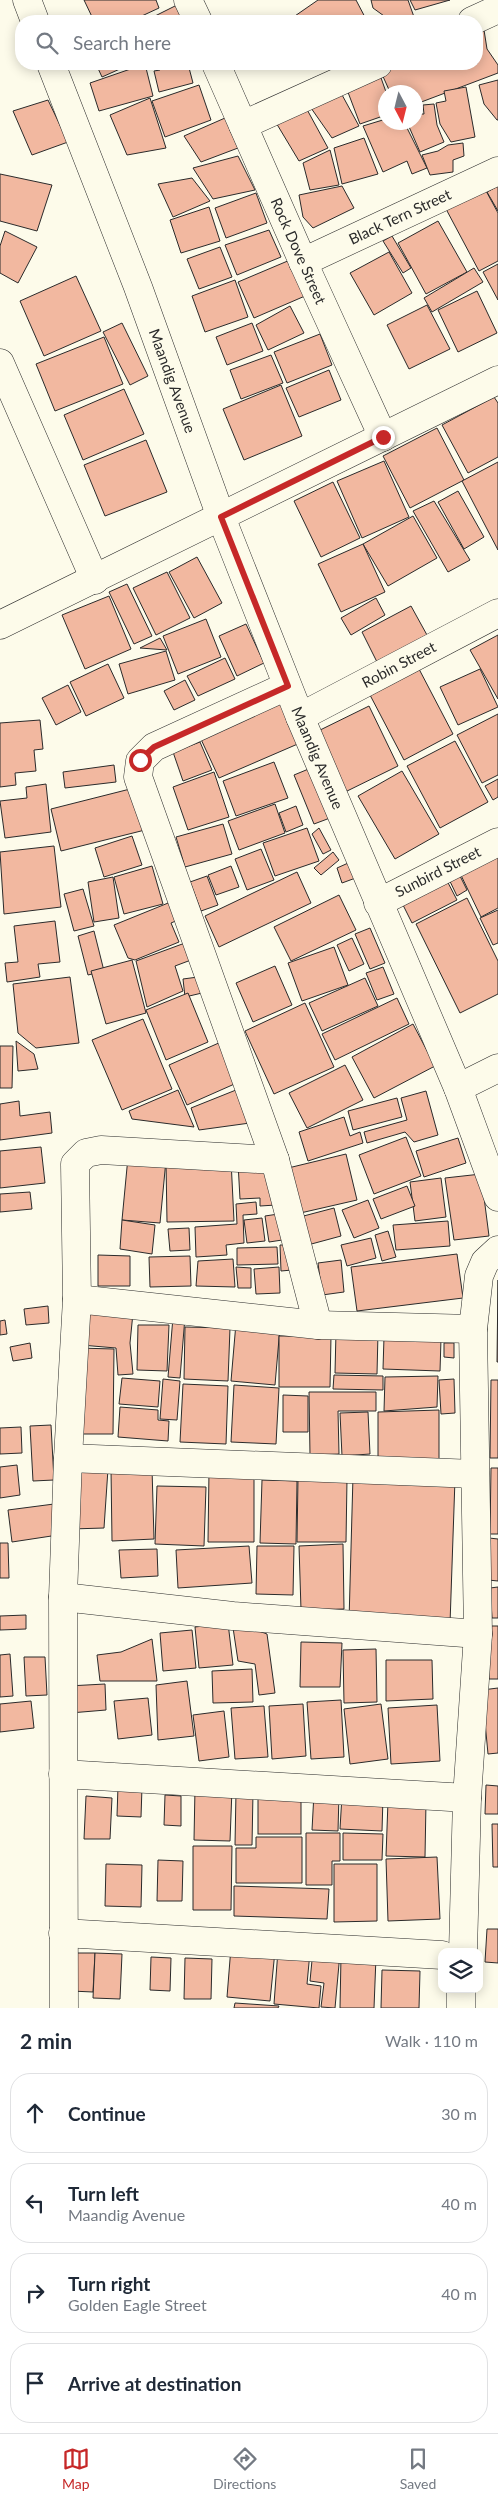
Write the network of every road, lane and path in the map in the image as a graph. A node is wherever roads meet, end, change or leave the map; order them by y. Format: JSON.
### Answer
{"nodes":[{"id":1,"x":27,"y":0,"type":"edge"},
{"id":2,"x":188,"y":0,"type":"edge"},
{"id":3,"x":498,"y":9,"type":"edge"},
{"id":4,"x":33,"y":15,"type":"edge"},
{"id":5,"x":195,"y":15,"type":"edge"},
{"id":6,"x":483,"y":16,"type":"edge"},
{"id":7,"x":53,"y":70,"type":"edge"},
{"id":8,"x":219,"y":70,"type":"edge"},
{"id":9,"x":365,"y":70,"type":"edge"},
{"id":10,"x":243,"y":125,"type":"junction"},
{"id":11,"x":498,"y":171,"type":"edge"},
{"id":12,"x":303,"y":262,"type":"junction"},
{"id":13,"x":0,"y":363,"type":"edge"},
{"id":14,"x":498,"y":380,"type":"edge"},
{"id":15,"x":383,"y":437,"type":"junction"},
{"id":16,"x":221,"y":517,"type":"junction"},
{"id":17,"x":95,"y":580,"type":"junction"},
{"id":18,"x":498,"y":613,"type":"edge"},
{"id":19,"x":0,"y":624,"type":"edge"},
{"id":20,"x":288,"y":686,"type":"junction"},
{"id":21,"x":300,"y":717,"type":"junction"},
{"id":22,"x":498,"y":842,"type":"edge"},
{"id":23,"x":378,"y":902,"type":"junction"},
{"id":24,"x":498,"y":1068,"type":"edge"},
{"id":25,"x":458,"y":1088,"type":"junction"},
{"id":26,"x":275,"y":1160,"type":"junction"},
{"id":27,"x":498,"y":1197,"type":"edge"},
{"id":28,"x":498,"y":1250,"type":"edge"},
{"id":29,"x":77,"y":1299,"type":"junction"},
{"id":30,"x":318,"y":1325,"type":"junction"},
{"id":31,"x":473,"y":1329,"type":"junction"},
{"id":32,"x":68,"y":1458,"type":"junction"},
{"id":33,"x":476,"y":1474,"type":"junction"},
{"id":34,"x":63,"y":1597,"type":"junction"},
{"id":35,"x":478,"y":1634,"type":"junction"},
{"id":36,"x":63,"y":1774,"type":"junction"},
{"id":37,"x":467,"y":1798,"type":"junction"},
{"id":38,"x":63,"y":1933,"type":"junction"},
{"id":39,"x":463,"y":1948,"type":"edge"},
{"id":40,"x":438,"y":1955,"type":"edge"},
{"id":41,"x":461,"y":1993,"type":"edge"},
{"id":42,"x":64,"y":2008,"type":"edge"},
{"id":43,"x":460,"y":2008,"type":"edge"}],
"edges":[{"from":1,"to":4,"type":"street"},
{"from":2,"to":5,"type":"street"},
{"from":3,"to":6,"type":"street"},
{"from":7,"to":16,"type":"street","name":"Maandig Avenue"},
{"from":8,"to":10,"type":"street","name":"Rock Dove Street"},
{"from":9,"to":10,"type":"street"},
{"from":10,"to":12,"type":"street","name":"Rock Dove Street"},
{"from":11,"to":12,"type":"street","name":"Black Tern Street"},
{"from":12,"to":15,"type":"street","name":"Rock Dove Street"},
{"from":13,"to":17,"type":"street"},
{"from":14,"to":15,"type":"street"},
{"from":15,"to":16,"type":"street"},
{"from":16,"to":17,"type":"street"},
{"from":16,"to":20,"type":"street","name":"Maandig Avenue"},
{"from":17,"to":19,"type":"street"},
{"from":18,"to":21,"type":"street","name":"Robin Street"},
{"from":20,"to":21,"type":"street","name":"Maandig Avenue"},
{"from":20,"to":26,"type":"street"},
{"from":21,"to":23,"type":"street","name":"Maandig Avenue"},
{"from":22,"to":23,"type":"street","name":"Sunbird Street"},
{"from":23,"to":25,"type":"street","name":"Maandig Avenue"},
{"from":24,"to":25,"type":"street"},
{"from":25,"to":27,"type":"street","name":"Maandig Avenue"},
{"from":26,"to":29,"type":"street"},
{"from":26,"to":30,"type":"street"},
{"from":28,"to":31,"type":"street"},
{"from":29,"to":30,"type":"street"},
{"from":29,"to":32,"type":"street"},
{"from":30,"to":31,"type":"street"},
{"from":31,"to":33,"type":"street"},
{"from":32,"to":33,"type":"street"},
{"from":32,"to":34,"type":"street"},
{"from":33,"to":35,"type":"street"},
{"from":34,"to":35,"type":"street"},
{"from":34,"to":36,"type":"street"},
{"from":35,"to":37,"type":"street"},
{"from":36,"to":37,"type":"street"},
{"from":36,"to":38,"type":"street"},
{"from":37,"to":39,"type":"street"},
{"from":38,"to":40,"type":"street"},
{"from":38,"to":42,"type":"street"},
{"from":41,"to":43,"type":"street"}]}
